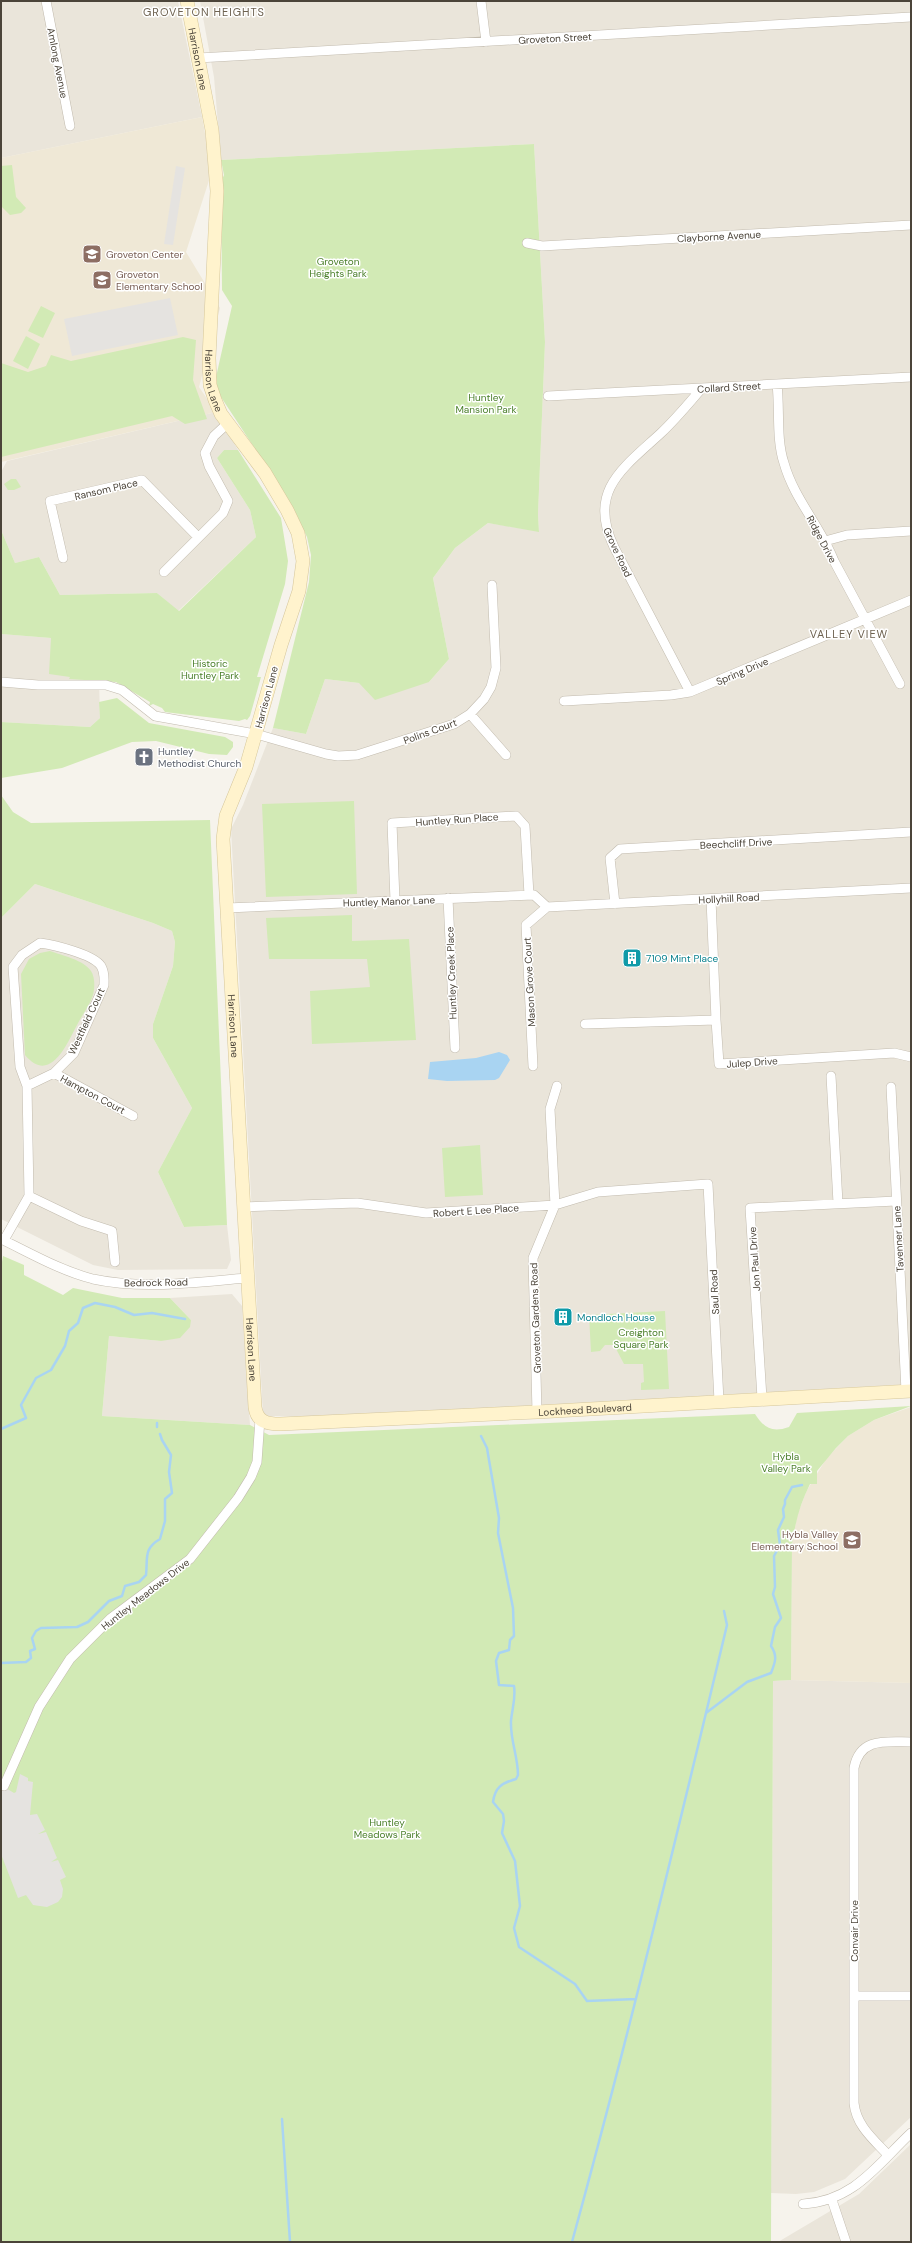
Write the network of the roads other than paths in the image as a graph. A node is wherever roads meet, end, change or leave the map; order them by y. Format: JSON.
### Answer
{"nodes":[{"id":1,"x":46,"y":1,"type":"edge"},
{"id":2,"x":187,"y":1,"type":"edge"},
{"id":3,"x":481,"y":1,"type":"edge"},
{"id":4,"x":911,"y":17,"type":"edge"},
{"id":5,"x":486,"y":42,"type":"junction"},
{"id":6,"x":198,"y":58,"type":"junction"},
{"id":7,"x":70,"y":126,"type":"dead end"},
{"id":8,"x":911,"y":225,"type":"edge"},
{"id":9,"x":527,"y":243,"type":"dead end"},
{"id":10,"x":911,"y":377,"type":"edge"},
{"id":11,"x":777,"y":384,"type":"junction"},
{"id":12,"x":702,"y":388,"type":"junction"},
{"id":13,"x":548,"y":396,"type":"dead end"},
{"id":14,"x":228,"y":424,"type":"junction"},
{"id":15,"x":911,"y":531,"type":"edge"},
{"id":16,"x":198,"y":537,"type":"junction"},
{"id":17,"x":825,"y":541,"type":"junction"},
{"id":18,"x":63,"y":558,"type":"dead end"},
{"id":19,"x":164,"y":572,"type":"dead end"},
{"id":20,"x":492,"y":585,"type":"dead end"},
{"id":21,"x":911,"y":600,"type":"edge"},
{"id":22,"x":865,"y":620,"type":"junction"},
{"id":23,"x":1,"y":682,"type":"edge"},
{"id":24,"x":900,"y":684,"type":"dead end"},
{"id":25,"x":690,"y":692,"type":"junction"},
{"id":26,"x":564,"y":702,"type":"dead end"},
{"id":27,"x":470,"y":714,"type":"junction"},
{"id":28,"x":256,"y":734,"type":"junction"},
{"id":29,"x":506,"y":755,"type":"dead end"},
{"id":30,"x":911,"y":832,"type":"edge"},
{"id":31,"x":911,"y":888,"type":"edge"},
{"id":32,"x":529,"y":895,"type":"junction"},
{"id":33,"x":448,"y":898,"type":"junction"},
{"id":34,"x":711,"y":899,"type":"junction"},
{"id":35,"x":395,"y":901,"type":"junction"},
{"id":36,"x":615,"y":904,"type":"junction"},
{"id":37,"x":547,"y":907,"type":"junction"},
{"id":38,"x":227,"y":908,"type":"junction"},
{"id":39,"x":716,"y":1020,"type":"junction"},
{"id":40,"x":585,"y":1024,"type":"dead end"},
{"id":41,"x":454,"y":1048,"type":"dead end"},
{"id":42,"x":911,"y":1057,"type":"edge"},
{"id":43,"x":533,"y":1066,"type":"dead end"},
{"id":44,"x":54,"y":1073,"type":"junction"},
{"id":45,"x":831,"y":1076,"type":"dead end"},
{"id":46,"x":27,"y":1086,"type":"junction"},
{"id":47,"x":557,"y":1086,"type":"dead end"},
{"id":48,"x":891,"y":1087,"type":"dead end"},
{"id":49,"x":133,"y":1116,"type":"dead end"},
{"id":50,"x":708,"y":1184,"type":"joint"},
{"id":51,"x":29,"y":1196,"type":"junction"},
{"id":52,"x":896,"y":1201,"type":"junction"},
{"id":53,"x":838,"y":1203,"type":"junction"},
{"id":54,"x":555,"y":1205,"type":"junction"},
{"id":55,"x":243,"y":1208,"type":"junction"},
{"id":56,"x":3,"y":1239,"type":"edge"},
{"id":57,"x":115,"y":1262,"type":"dead end"},
{"id":58,"x":247,"y":1278,"type":"junction"},
{"id":59,"x":908,"y":1391,"type":"edge"},
{"id":60,"x":762,"y":1398,"type":"junction"},
{"id":61,"x":719,"y":1401,"type":"junction"},
{"id":62,"x":537,"y":1412,"type":"junction"},
{"id":63,"x":260,"y":1419,"type":"junction"},
{"id":64,"x":911,"y":1742,"type":"edge"},
{"id":65,"x":4,"y":1786,"type":"dead end"},
{"id":66,"x":854,"y":1996,"type":"junction"},
{"id":67,"x":911,"y":1996,"type":"edge"},
{"id":68,"x":911,"y":2133,"type":"edge"},
{"id":69,"x":888,"y":2155,"type":"junction"},
{"id":70,"x":832,"y":2200,"type":"junction"},
{"id":71,"x":803,"y":2204,"type":"dead end"},
{"id":72,"x":846,"y":2242,"type":"edge"}],
"edges":[{"from":1,"to":7,"type":"street","name":"Amlong Avenue"},
{"from":2,"to":6,"type":"street","name":"Harrison Lane"},
{"from":3,"to":5,"type":"street"},
{"from":4,"to":5,"type":"street","name":"Groveton Street"},
{"from":5,"to":6,"type":"street","name":"Groveton Street"},
{"from":6,"to":14,"type":"street","name":"Harrison Lane"},
{"from":8,"to":9,"type":"street","name":"Clayborne Avenue"},
{"from":10,"to":11,"type":"street","name":"Collard Street"},
{"from":11,"to":12,"type":"street","name":"Collard Street"},
{"from":11,"to":17,"type":"street","name":"Ridge Drive"},
{"from":12,"to":13,"type":"street","name":"Collard Street"},
{"from":12,"to":25,"type":"street","name":"Grove Road"},
{"from":14,"to":16,"type":"street"},
{"from":14,"to":28,"type":"street","name":"Harrison Lane"},
{"from":15,"to":17,"type":"street"},
{"from":16,"to":18,"type":"street","name":"Ransom Place"},
{"from":16,"to":19,"type":"street"},
{"from":17,"to":22,"type":"street","name":"Ridge Drive"},
{"from":20,"to":27,"type":"street","name":"Polins Court"},
{"from":21,"to":22,"type":"street","name":"Spring Drive"},
{"from":22,"to":24,"type":"street","name":"Ridge Drive"},
{"from":22,"to":25,"type":"street","name":"Spring Drive"},
{"from":23,"to":28,"type":"street","name":"Polins Court"},
{"from":25,"to":26,"type":"street","name":"Spring Drive"},
{"from":27,"to":28,"type":"street","name":"Polins Court"},
{"from":27,"to":29,"type":"street"},
{"from":28,"to":38,"type":"street","name":"Harrison Lane"},
{"from":30,"to":36,"type":"street","name":"Beechcliff Drive"},
{"from":31,"to":34,"type":"street","name":"Hollyhill Road"},
{"from":32,"to":33,"type":"street","name":"Huntley Manor Lane"},
{"from":32,"to":35,"type":"street","name":"Huntley Run Place"},
{"from":32,"to":37,"type":"street"},
{"from":33,"to":35,"type":"street","name":"Huntley Manor Lane"},
{"from":33,"to":41,"type":"street","name":"Huntley Creek Place"},
{"from":34,"to":36,"type":"street","name":"Hollyhill Road"},
{"from":34,"to":39,"type":"street"},
{"from":35,"to":38,"type":"street","name":"Huntley Manor Lane"},
{"from":36,"to":37,"type":"street","name":"Hollyhill Road"},
{"from":37,"to":43,"type":"street","name":"Mason Grove Court"},
{"from":38,"to":55,"type":"street","name":"Harrison Lane"},
{"from":39,"to":40,"type":"street"},
{"from":39,"to":42,"type":"street","name":"Julep Drive"},
{"from":44,"to":46,"type":"street","name":"Westfield Court"},
{"from":44,"to":46,"type":"street","name":"Westfield Court"},
{"from":44,"to":49,"type":"street","name":"Hampton Court"},
{"from":45,"to":53,"type":"street"},
{"from":46,"to":51,"type":"street","name":"Westfield Court"},
{"from":47,"to":54,"type":"street","name":"Groveton Gardens Road"},
{"from":48,"to":52,"type":"street","name":"Tavenner Lane"},
{"from":50,"to":54,"type":"street","name":"Robert E Lee Place"},
{"from":50,"to":61,"type":"street","name":"Saul Road"},
{"from":51,"to":56,"type":"street"},
{"from":51,"to":57,"type":"street"},
{"from":52,"to":53,"type":"street","name":"Jon Paul Drive"},
{"from":52,"to":59,"type":"street","name":"Tavenner Lane"},
{"from":53,"to":60,"type":"street","name":"Jon Paul Drive"},
{"from":54,"to":55,"type":"street","name":"Robert E Lee Place"},
{"from":54,"to":62,"type":"street","name":"Groveton Gardens Road"},
{"from":55,"to":58,"type":"street","name":"Harrison Lane"},
{"from":56,"to":58,"type":"street","name":"Bedrock Road"},
{"from":58,"to":63,"type":"street","name":"Harrison Lane"},
{"from":59,"to":60,"type":"street","name":"Lockheed Boulevard"},
{"from":60,"to":61,"type":"street","name":"Lockheed Boulevard"},
{"from":61,"to":62,"type":"street","name":"Lockheed Boulevard"},
{"from":62,"to":63,"type":"street","name":"Lockheed Boulevard"},
{"from":63,"to":65,"type":"street","name":"Huntley Meadows Drive"},
{"from":64,"to":66,"type":"street","name":"Convair Drive"},
{"from":66,"to":67,"type":"street"},
{"from":66,"to":69,"type":"street","name":"Convair Drive"},
{"from":68,"to":69,"type":"street"},
{"from":69,"to":70,"type":"street"},
{"from":70,"to":71,"type":"street"},
{"from":70,"to":72,"type":"street"}]}
